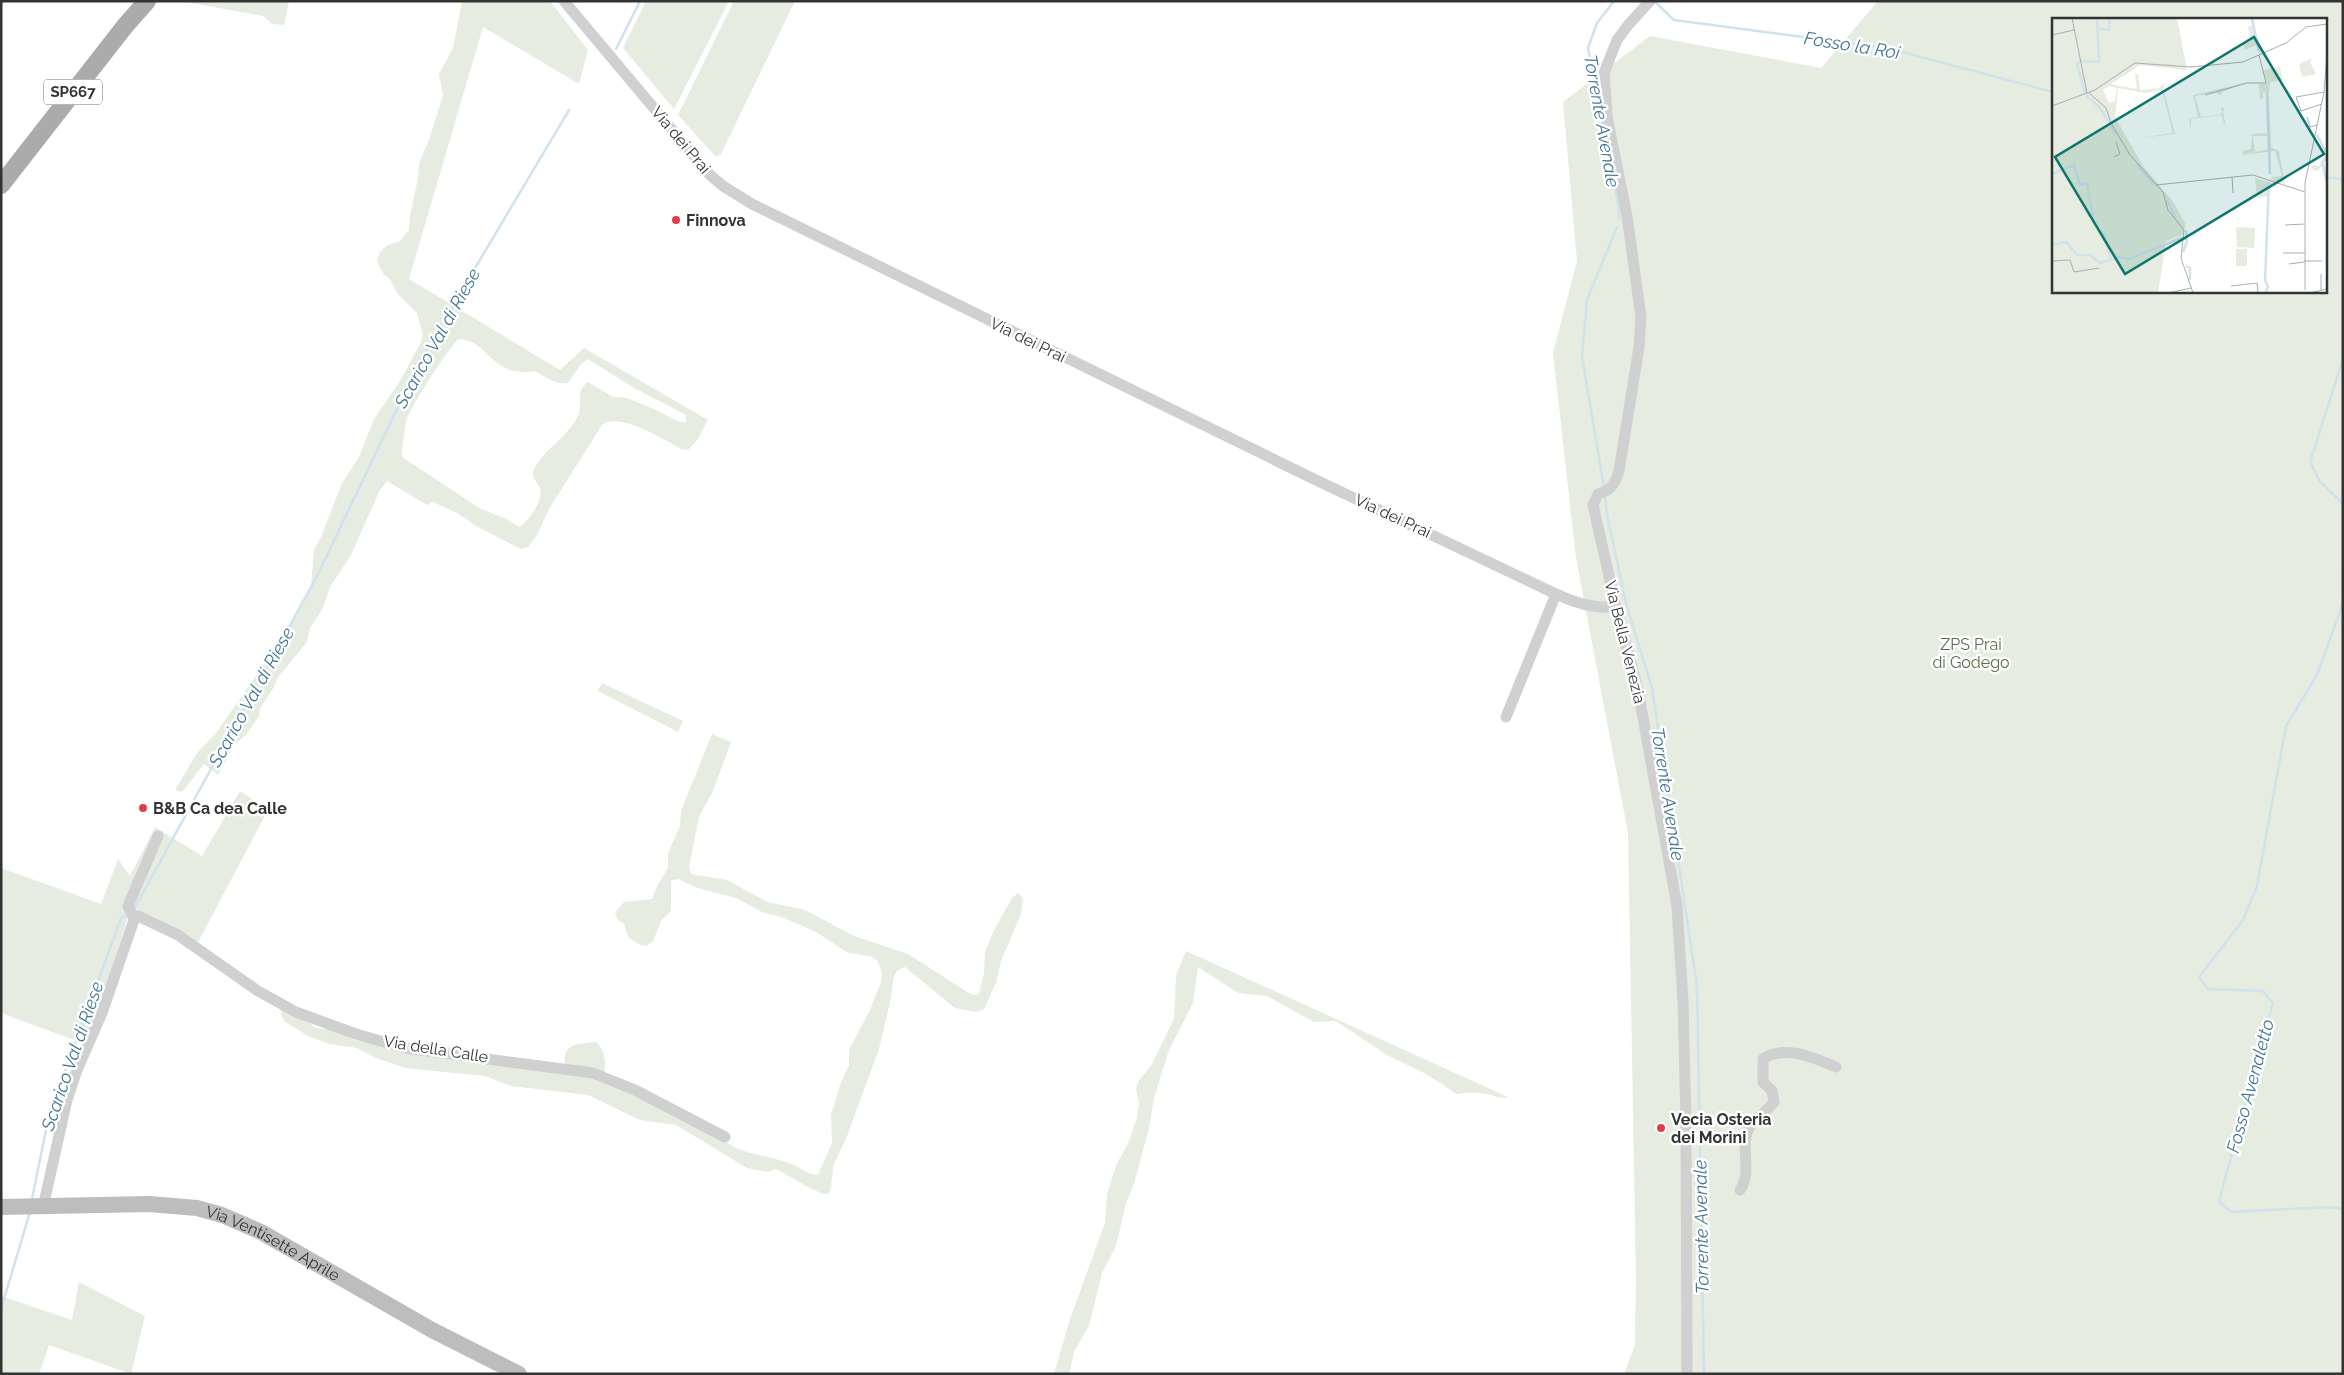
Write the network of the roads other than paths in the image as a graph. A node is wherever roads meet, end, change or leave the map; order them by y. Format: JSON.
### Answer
{"nodes":[{"id":1,"x":147,"y":1,"type":"edge"},
{"id":2,"x":564,"y":1,"type":"edge"},
{"id":3,"x":1650,"y":2,"type":"edge"},
{"id":4,"x":1,"y":185,"type":"edge"},
{"id":5,"x":1556,"y":594,"type":"junction"},
{"id":6,"x":1616,"y":607,"type":"junction"},
{"id":7,"x":1506,"y":717,"type":"dead end"},
{"id":8,"x":158,"y":836,"type":"dead end"},
{"id":9,"x":134,"y":919,"type":"junction"},
{"id":10,"x":1836,"y":1067,"type":"dead end"},
{"id":11,"x":726,"y":1137,"type":"dead end"},
{"id":12,"x":1740,"y":1190,"type":"dead end"},
{"id":13,"x":1,"y":1207,"type":"edge"},
{"id":14,"x":35,"y":1207,"type":"junction"},
{"id":15,"x":519,"y":1374,"type":"edge"},
{"id":16,"x":1687,"y":1374,"type":"edge"}],
"edges":[{"from":1,"to":4,"type":"main road","number":"SP667"},
{"from":2,"to":5,"type":"street","name":"Via dei Prai"},
{"from":3,"to":6,"type":"street","name":"Via Bella Venezia"},
{"from":5,"to":6,"type":"street","name":"Via dei Prai"},
{"from":5,"to":7,"type":"street"},
{"from":6,"to":16,"type":"street","name":"Via Bella Venezia"},
{"from":8,"to":9,"type":"street"},
{"from":9,"to":11,"type":"street","name":"Via della Calle"},
{"from":9,"to":14,"type":"street"},
{"from":10,"to":12,"type":"street"},
{"from":13,"to":14,"type":"main road","name":"Via Ventisette Aprile"},
{"from":14,"to":15,"type":"main road","name":"Via Ventisette Aprile"}]}
